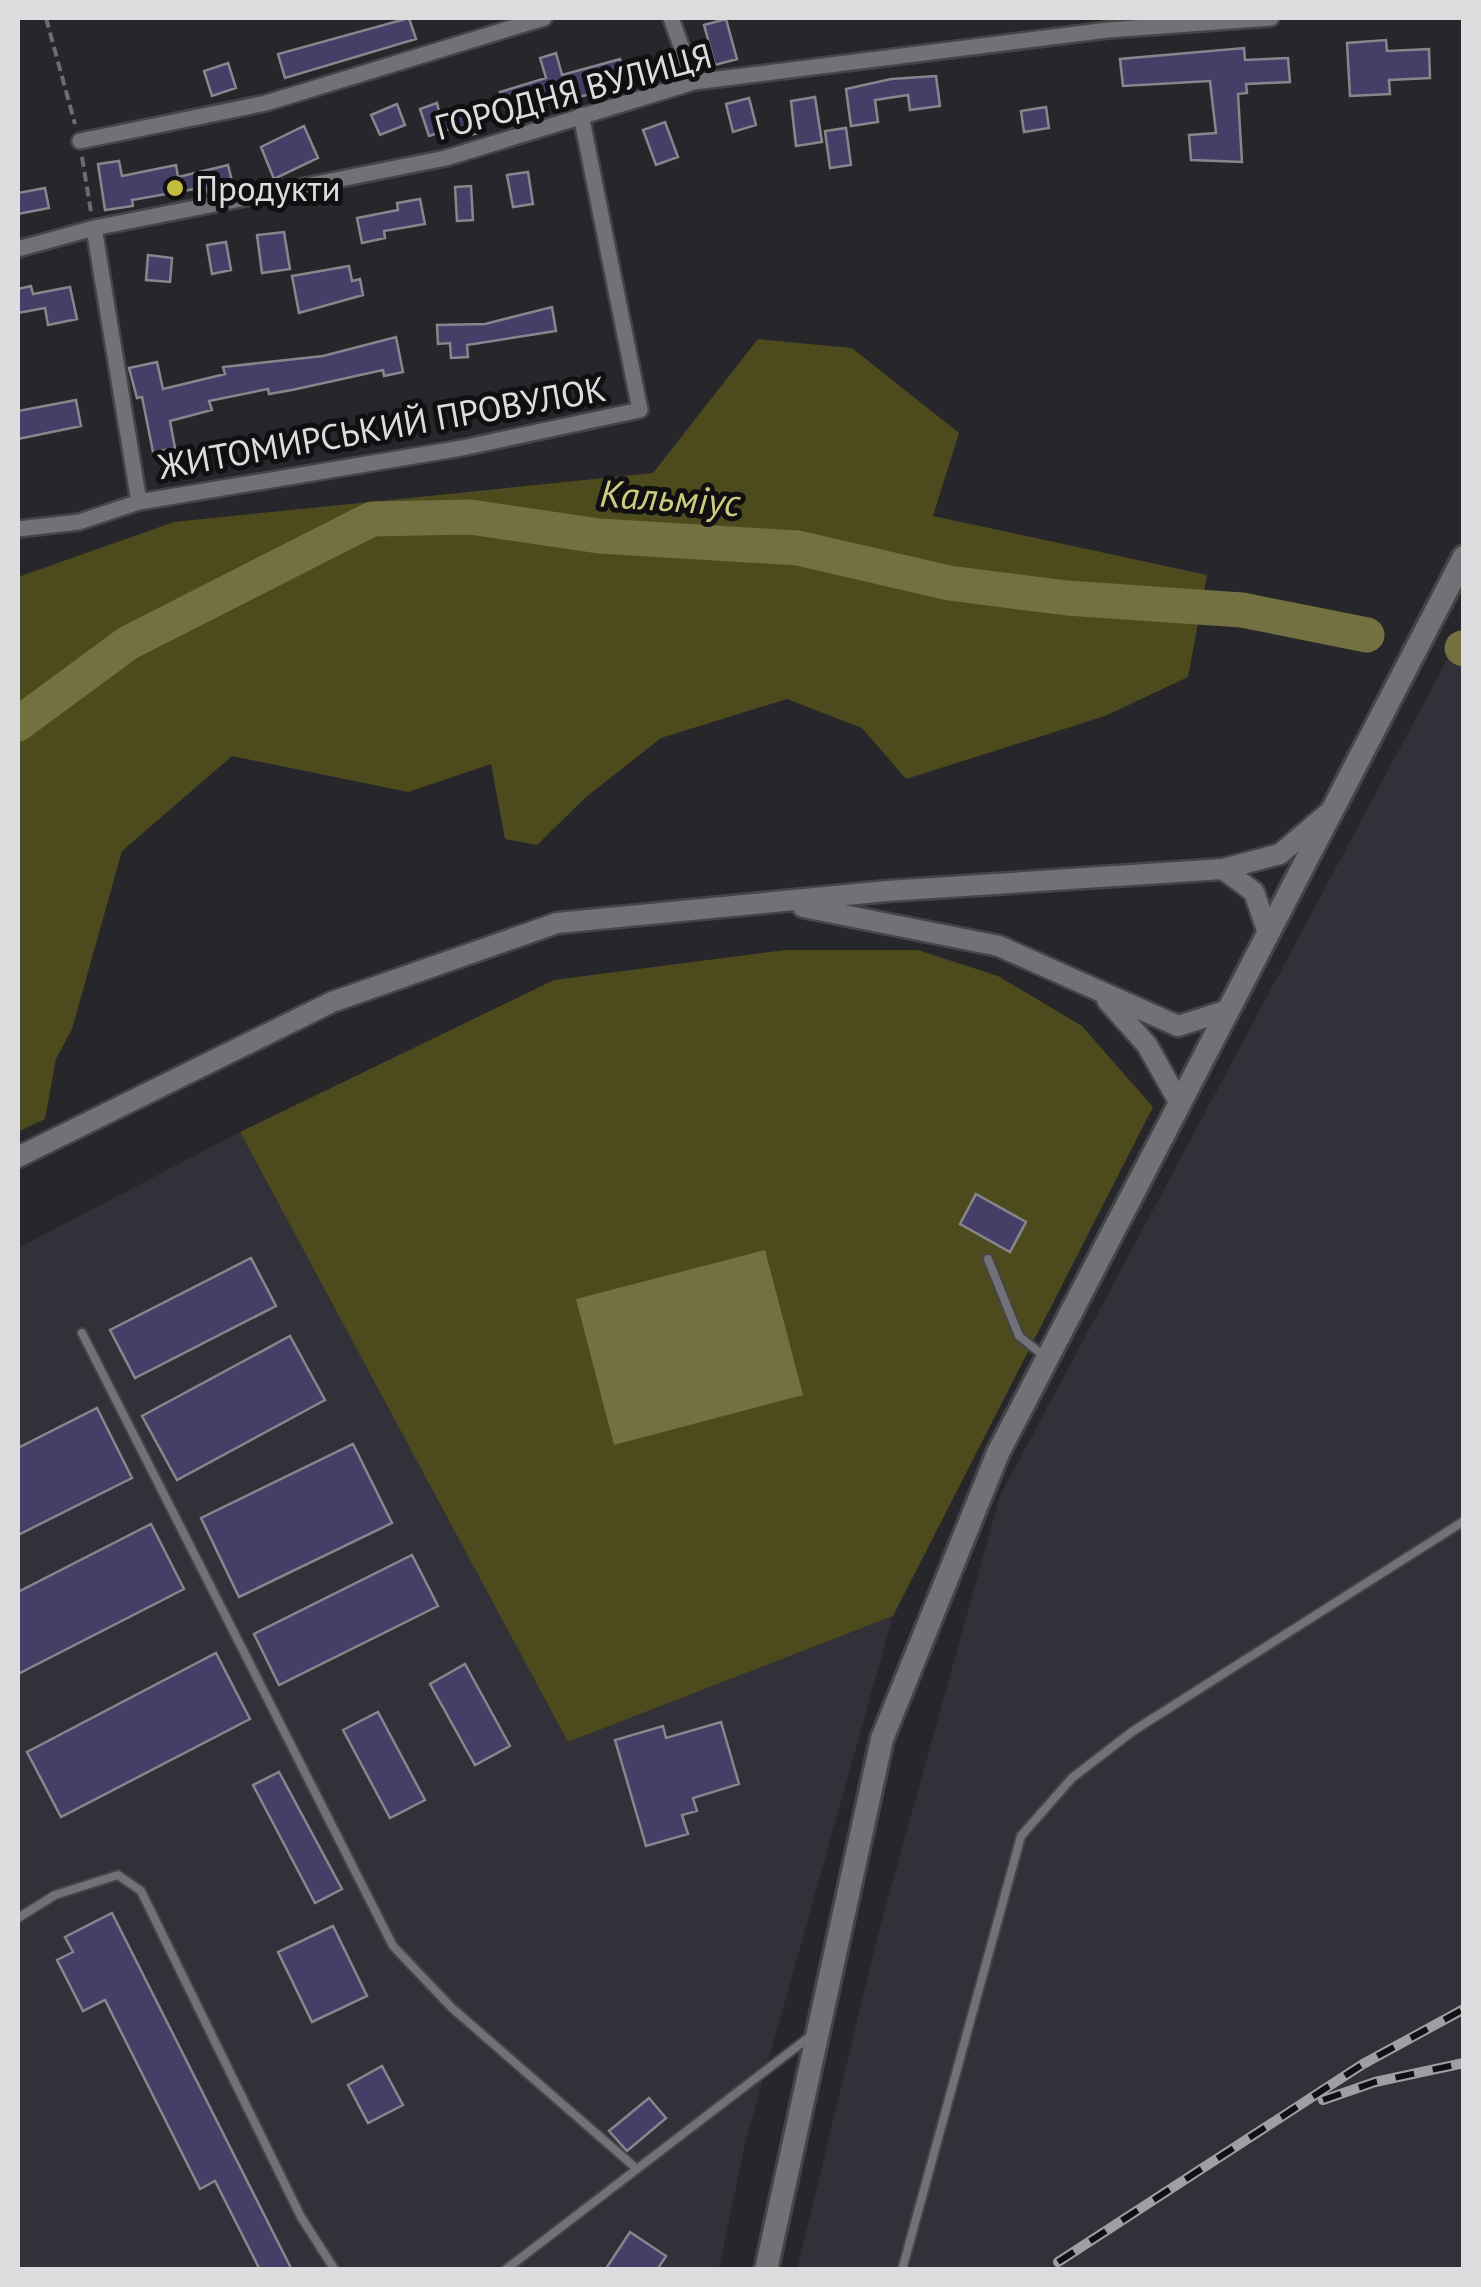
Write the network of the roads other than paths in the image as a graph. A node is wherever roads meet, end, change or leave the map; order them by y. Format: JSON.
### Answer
{"nodes":[{"id":1,"x":544,"y":18,"type":"edge"},
{"id":2,"x":670,"y":18,"type":"edge"},
{"id":3,"x":1270,"y":18,"type":"edge"},
{"id":4,"x":694,"y":82,"type":"junction"},
{"id":5,"x":580,"y":115,"type":"junction"},
{"id":6,"x":80,"y":141,"type":"road end"},
{"id":7,"x":94,"y":228,"type":"junction"},
{"id":8,"x":18,"y":249,"type":"edge"},
{"id":9,"x":138,"y":502,"type":"junction"},
{"id":10,"x":18,"y":528,"type":"edge"},
{"id":11,"x":1464,"y":557,"type":"edge"},
{"id":12,"x":1328,"y":814,"type":"junction"},
{"id":13,"x":1223,"y":869,"type":"junction"},
{"id":14,"x":781,"y":903,"type":"junction"},
{"id":15,"x":1268,"y":930,"type":"junction"},
{"id":16,"x":1102,"y":994,"type":"junction"},
{"id":17,"x":1226,"y":1012,"type":"junction"},
{"id":18,"x":1178,"y":1102,"type":"junction"},
{"id":19,"x":18,"y":1158,"type":"edge"},
{"id":20,"x":988,"y":1258,"type":"dead end"},
{"id":21,"x":82,"y":1333,"type":"dead end"},
{"id":22,"x":1046,"y":1358,"type":"junction"},
{"id":23,"x":1464,"y":1522,"type":"edge"},
{"id":24,"x":18,"y":1918,"type":"edge"},
{"id":25,"x":818,"y":2031,"type":"junction"},
{"id":26,"x":637,"y":2169,"type":"junction"},
{"id":27,"x":335,"y":2270,"type":"edge"},
{"id":28,"x":506,"y":2270,"type":"edge"},
{"id":29,"x":766,"y":2270,"type":"edge"},
{"id":30,"x":902,"y":2270,"type":"edge"}],
"edges":[{"from":1,"to":6,"type":"street"},
{"from":2,"to":4,"type":"street"},
{"from":3,"to":4,"type":"street","name":"ГОРОДНЯ ВУЛИЦЯ"},
{"from":4,"to":5,"type":"street","name":"ГОРОДНЯ ВУЛИЦЯ"},
{"from":5,"to":7,"type":"street","name":"ГОРОДНЯ ВУЛИЦЯ"},
{"from":5,"to":9,"type":"street","name":"ЖИТОМИРСЬКИЙ ПРОВУЛОК"},
{"from":7,"to":8,"type":"street","name":"ГОРОДНЯ ВУЛИЦЯ"},
{"from":7,"to":9,"type":"street"},
{"from":9,"to":10,"type":"street","name":"ЖИТОМИРСЬКИЙ ПРОВУЛОК"},
{"from":11,"to":12,"type":"main road"},
{"from":12,"to":13,"type":"street"},
{"from":12,"to":15,"type":"main road"},
{"from":13,"to":14,"type":"street"},
{"from":13,"to":15,"type":"street"},
{"from":14,"to":16,"type":"street"},
{"from":14,"to":19,"type":"street"},
{"from":15,"to":17,"type":"main road"},
{"from":16,"to":17,"type":"street"},
{"from":16,"to":18,"type":"street"},
{"from":17,"to":18,"type":"main road"},
{"from":18,"to":22,"type":"main road"},
{"from":20,"to":22,"type":"lane"},
{"from":21,"to":26,"type":"lane"},
{"from":22,"to":25,"type":"main road"},
{"from":23,"to":30,"type":"lane"},
{"from":24,"to":27,"type":"lane"},
{"from":25,"to":26,"type":"lane"},
{"from":25,"to":29,"type":"main road"},
{"from":26,"to":28,"type":"lane"}]}
